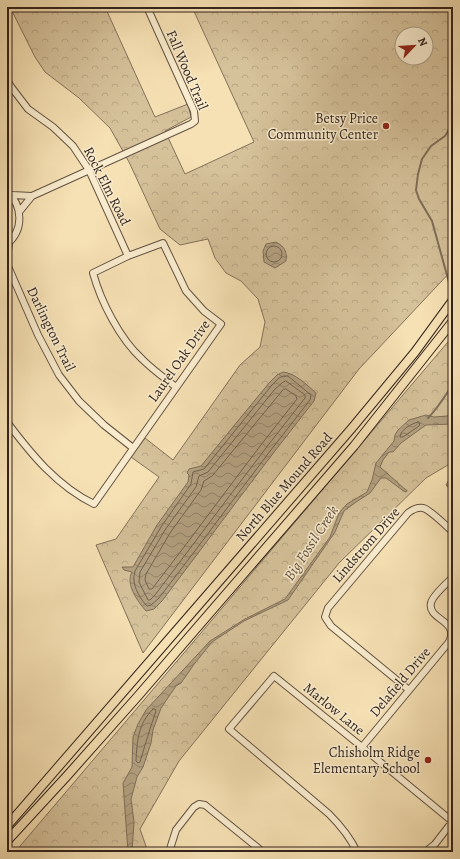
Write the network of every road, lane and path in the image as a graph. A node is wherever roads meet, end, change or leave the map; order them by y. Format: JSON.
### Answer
{"nodes":[{"id":1,"x":147,"y":7,"type":"edge"},
{"id":2,"x":7,"y":80,"type":"edge"},
{"id":3,"x":88,"y":170,"type":"junction"},
{"id":4,"x":9,"y":193,"type":"edge"},
{"id":5,"x":32,"y":196,"type":"junction"},
{"id":6,"x":19,"y":212,"type":"junction"},
{"id":7,"x":8,"y":244,"type":"edge"},
{"id":8,"x":128,"y":256,"type":"junction"},
{"id":9,"x":7,"y":259,"type":"edge"},
{"id":10,"x":7,"y":264,"type":"edge"},
{"id":11,"x":453,"y":300,"type":"edge"},
{"id":12,"x":453,"y":321,"type":"edge"},
{"id":13,"x":176,"y":387,"type":"junction"},
{"id":14,"x":7,"y":422,"type":"edge"},
{"id":15,"x":132,"y":448,"type":"junction"},
{"id":16,"x":453,"y":532,"type":"edge"},
{"id":17,"x":453,"y":577,"type":"edge"},
{"id":18,"x":127,"y":686,"type":"junction"},
{"id":19,"x":409,"y":690,"type":"junction"},
{"id":20,"x":138,"y":696,"type":"junction"},
{"id":21,"x":362,"y":746,"type":"junction"},
{"id":22,"x":453,"y":822,"type":"edge"},
{"id":23,"x":7,"y":826,"type":"edge"},
{"id":24,"x":7,"y":842,"type":"edge"},
{"id":25,"x":169,"y":852,"type":"edge"},
{"id":26,"x":262,"y":852,"type":"edge"},
{"id":27,"x":357,"y":852,"type":"edge"},
{"id":28,"x":425,"y":852,"type":"edge"}],
"edges":[{"from":1,"to":3,"type":"street","name":"Fall Wood Trail"},
{"from":2,"to":3,"type":"street","name":"Rock Elm Road"},
{"from":3,"to":5,"type":"street"},
{"from":3,"to":8,"type":"street","name":"Rock Elm Road"},
{"from":4,"to":5,"type":"street"},
{"from":4,"to":6,"type":"street"},
{"from":5,"to":6,"type":"street"},
{"from":6,"to":7,"type":"street"},
{"from":7,"to":9,"type":"street"},
{"from":8,"to":13,"type":"street"},
{"from":8,"to":13,"type":"street","name":"Laurel Oak Drive"},
{"from":10,"to":15,"type":"street","name":"Darlington Trail"},
{"from":11,"to":18,"type":"main road","name":"North Blue Mound Road"},
{"from":12,"to":20,"type":"main road","name":"North Blue Mound Road"},
{"from":13,"to":15,"type":"street","name":"Laurel Oak Drive"},
{"from":14,"to":15,"type":"street","name":"Laurel Oak Drive"},
{"from":16,"to":19,"type":"street","name":"Lindstrom Drive"},
{"from":17,"to":19,"type":"street","name":"Delafield Drive"},
{"from":18,"to":20,"type":"main road"},
{"from":18,"to":23,"type":"main road","name":"North Blue Mound Road"},
{"from":19,"to":21,"type":"street","name":"Delafield Drive"},
{"from":20,"to":24,"type":"main road","name":"North Blue Mound Road"},
{"from":21,"to":22,"type":"street","name":"Marlow Lane"},
{"from":21,"to":27,"type":"street","name":"Marlow Lane"},
{"from":22,"to":28,"type":"street"},
{"from":25,"to":26,"type":"street"}]}
